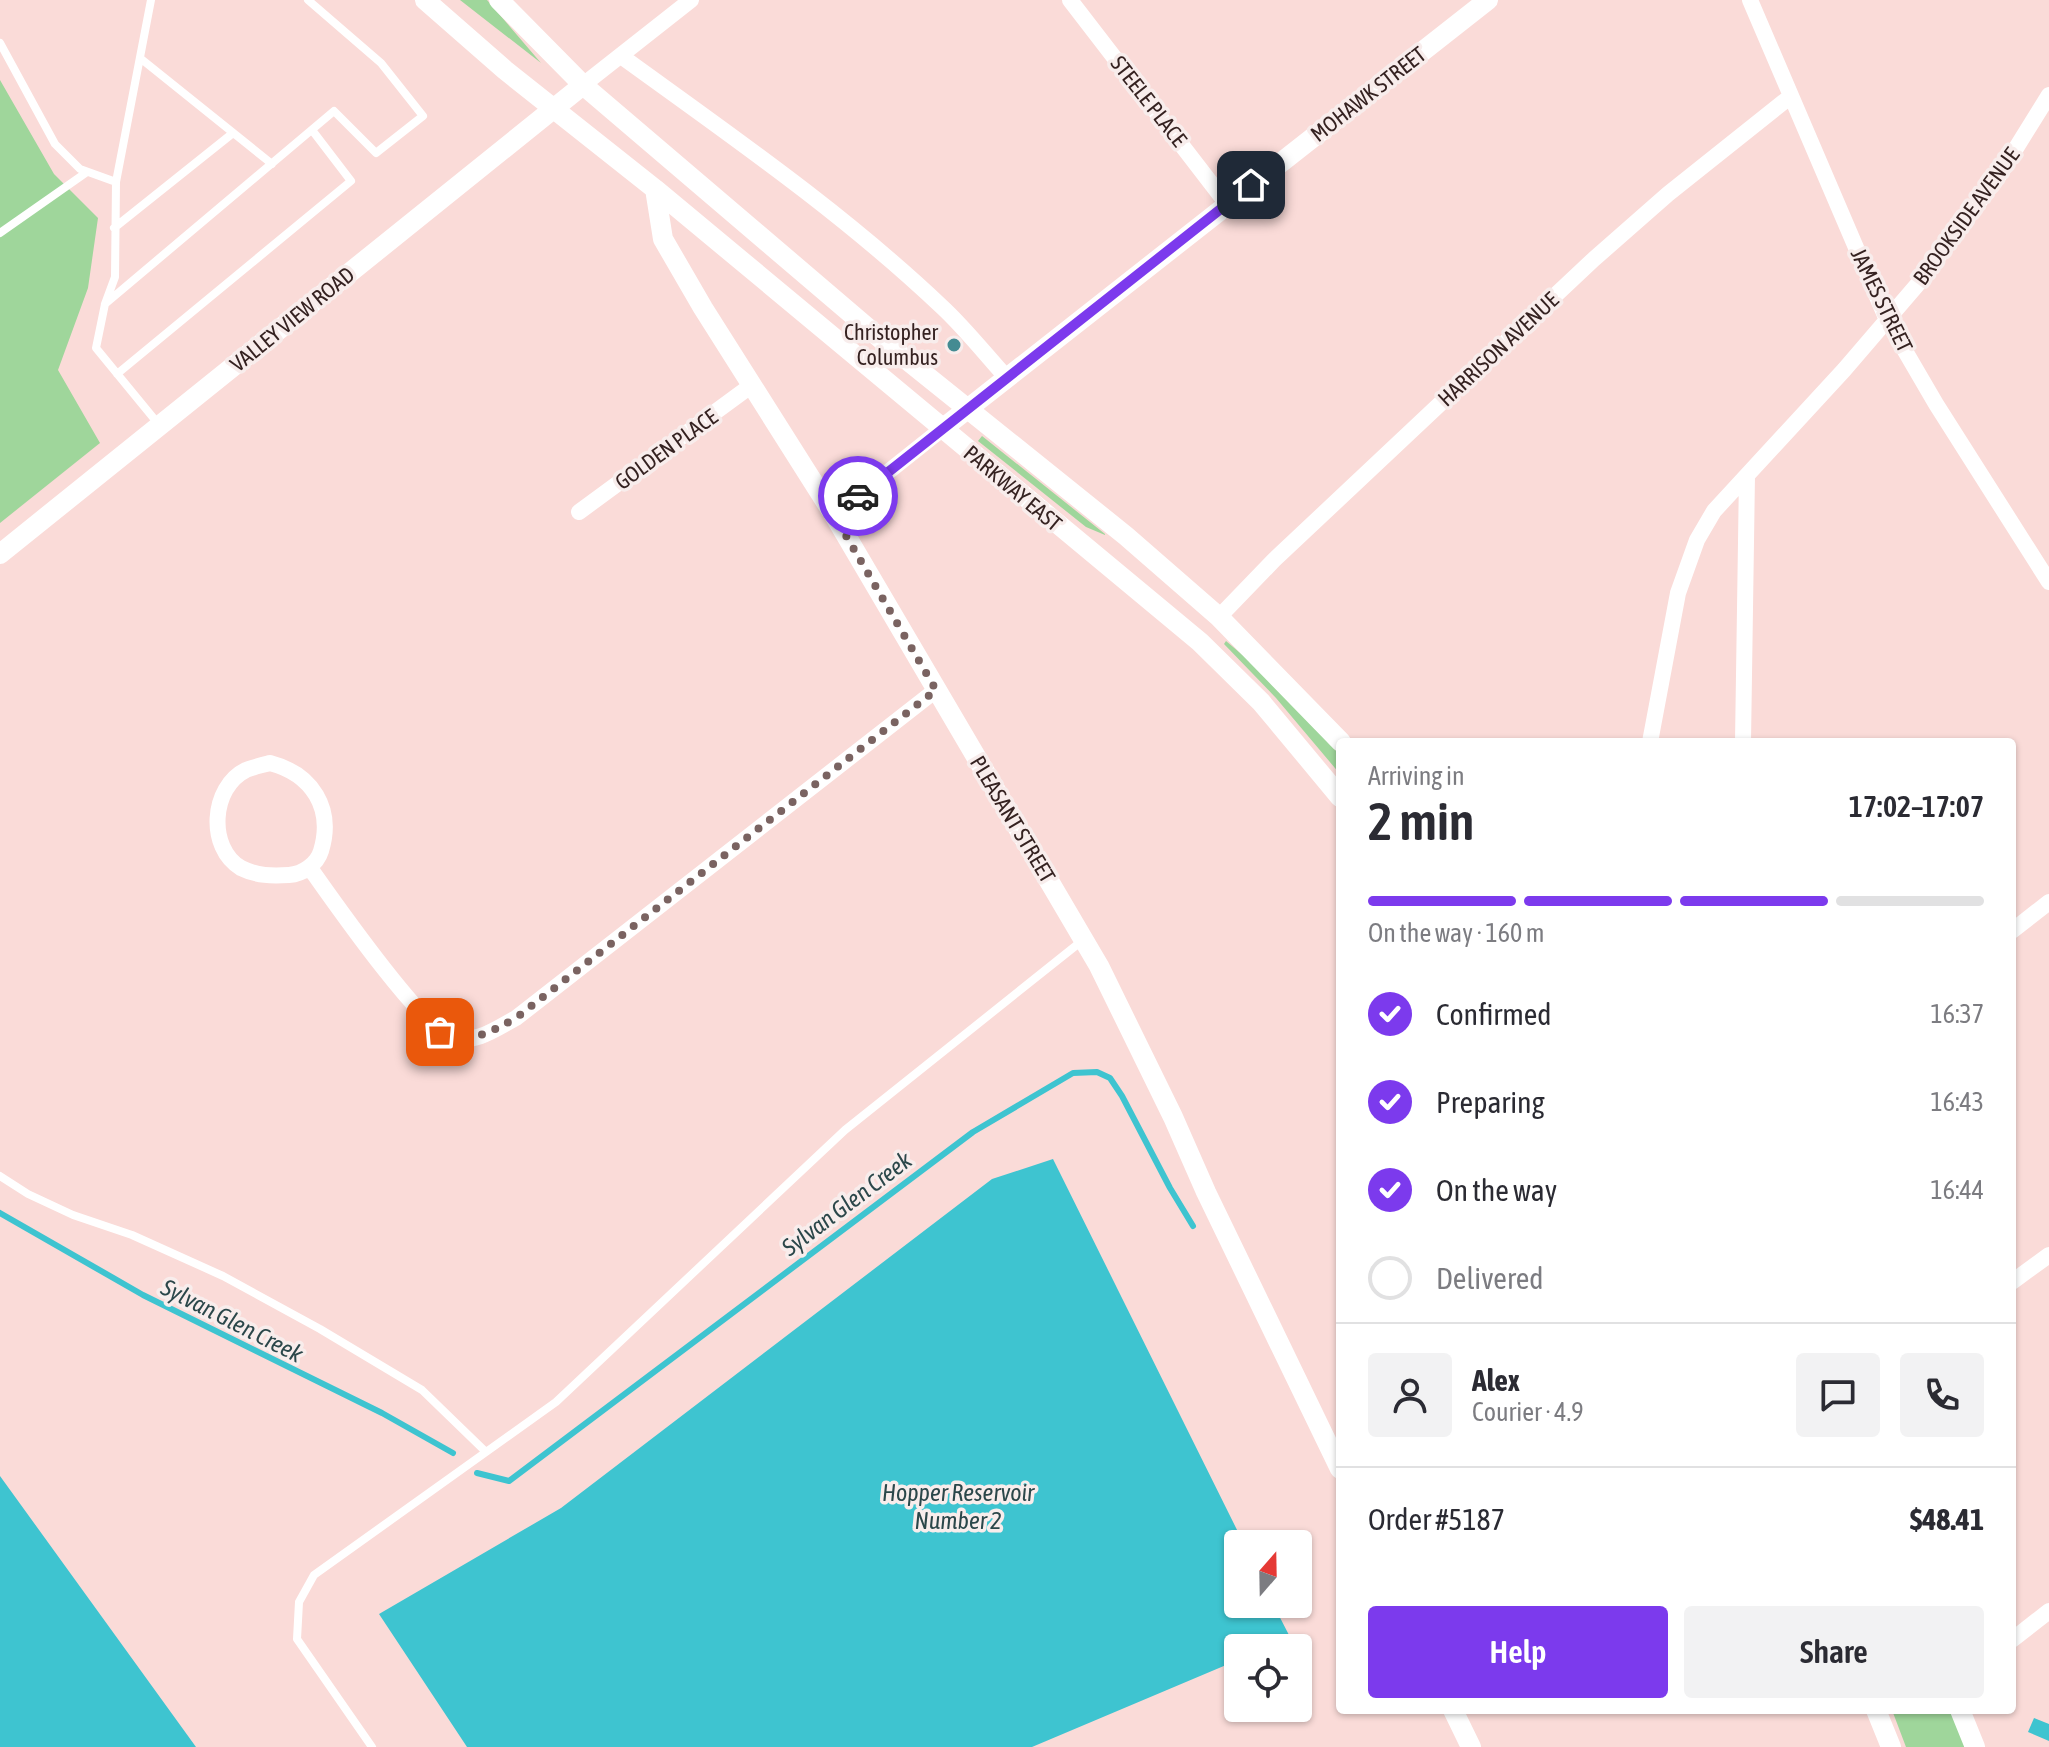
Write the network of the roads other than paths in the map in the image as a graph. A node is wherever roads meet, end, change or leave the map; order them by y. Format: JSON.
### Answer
{"nodes":[{"id":1,"x":151,"y":0,"type":"edge"},
{"id":2,"x":308,"y":0,"type":"edge"},
{"id":3,"x":425,"y":0,"type":"edge"},
{"id":4,"x":499,"y":0,"type":"edge"},
{"id":5,"x":691,"y":0,"type":"edge"},
{"id":6,"x":1070,"y":0,"type":"edge"},
{"id":7,"x":1488,"y":0,"type":"edge"},
{"id":8,"x":1750,"y":0,"type":"edge"},
{"id":9,"x":0,"y":43,"type":"edge"},
{"id":10,"x":621,"y":56,"type":"junction"},
{"id":11,"x":140,"y":58,"type":"junction"},
{"id":12,"x":583,"y":85,"type":"junction"},
{"id":13,"x":1791,"y":96,"type":"junction"},
{"id":14,"x":2049,"y":98,"type":"edge"},
{"id":15,"x":554,"y":108,"type":"junction"},
{"id":16,"x":312,"y":130,"type":"junction"},
{"id":17,"x":233,"y":133,"type":"junction"},
{"id":18,"x":272,"y":164,"type":"junction"},
{"id":19,"x":87,"y":172,"type":"junction"},
{"id":20,"x":116,"y":182,"type":"junction"},
{"id":21,"x":655,"y":189,"type":"junction"},
{"id":22,"x":1227,"y":204,"type":"junction"},
{"id":23,"x":114,"y":228,"type":"junction"},
{"id":24,"x":0,"y":233,"type":"edge"},
{"id":25,"x":105,"y":304,"type":"junction"},
{"id":26,"x":1887,"y":320,"type":"junction"},
{"id":27,"x":117,"y":374,"type":"junction"},
{"id":28,"x":1007,"y":378,"type":"junction"},
{"id":29,"x":752,"y":385,"type":"junction"},
{"id":30,"x":968,"y":409,"type":"junction"},
{"id":31,"x":160,"y":426,"type":"junction"},
{"id":32,"x":942,"y":429,"type":"junction"},
{"id":33,"x":1747,"y":475,"type":"junction"},
{"id":34,"x":579,"y":512,"type":"dead end"},
{"id":35,"x":834,"y":515,"type":"junction"},
{"id":36,"x":0,"y":554,"type":"edge"},
{"id":37,"x":2049,"y":582,"type":"edge"},
{"id":38,"x":1219,"y":617,"type":"junction"},
{"id":39,"x":936,"y":690,"type":"junction"},
{"id":40,"x":1337,"y":738,"type":"edge"},
{"id":41,"x":1651,"y":738,"type":"edge"},
{"id":42,"x":1743,"y":738,"type":"edge"},
{"id":43,"x":1336,"y":792,"type":"edge"},
{"id":44,"x":310,"y":868,"type":"junction"},
{"id":45,"x":2049,"y":902,"type":"edge"},
{"id":46,"x":2016,"y":928,"type":"edge"},
{"id":47,"x":1083,"y":940,"type":"junction"},
{"id":48,"x":0,"y":1176,"type":"edge"},
{"id":49,"x":2049,"y":1255,"type":"edge"},
{"id":50,"x":2016,"y":1279,"type":"edge"},
{"id":51,"x":486,"y":1452,"type":"junction"},
{"id":52,"x":1336,"y":1461,"type":"edge"},
{"id":53,"x":2049,"y":1611,"type":"edge"},
{"id":54,"x":2016,"y":1637,"type":"edge"},
{"id":55,"x":1455,"y":1714,"type":"edge"},
{"id":56,"x":1878,"y":1714,"type":"edge"},
{"id":57,"x":1962,"y":1714,"type":"edge"},
{"id":58,"x":372,"y":1747,"type":"edge"},
{"id":59,"x":1471,"y":1747,"type":"edge"},
{"id":60,"x":1891,"y":1747,"type":"edge"},
{"id":61,"x":1975,"y":1747,"type":"edge"}],
"edges":[{"from":1,"to":11,"type":"lane"},
{"from":2,"to":16,"type":"lane"},
{"from":3,"to":15,"type":"street","name":"PARKWAY EAST"},
{"from":4,"to":12,"type":"street"},
{"from":5,"to":10,"type":"street"},
{"from":6,"to":22,"type":"street","name":"STEELE PLACE"},
{"from":7,"to":22,"type":"street","name":"MOHAWK STREET"},
{"from":8,"to":13,"type":"street","name":"JAMES STREET"},
{"from":9,"to":19,"type":"lane"},
{"from":10,"to":12,"type":"street"},
{"from":10,"to":28,"type":"street"},
{"from":11,"to":17,"type":"lane"},
{"from":11,"to":20,"type":"lane"},
{"from":12,"to":15,"type":"street","name":"VALLEY VIEW ROAD"},
{"from":12,"to":30,"type":"street","name":"PARKWAY EAST"},
{"from":13,"to":26,"type":"street","name":"JAMES STREET"},
{"from":13,"to":38,"type":"street","name":"HARRISON AVENUE"},
{"from":14,"to":26,"type":"street","name":"BROOKSIDE AVENUE"},
{"from":15,"to":21,"type":"street","name":"PARKWAY EAST"},
{"from":15,"to":31,"type":"street","name":"VALLEY VIEW ROAD"},
{"from":16,"to":18,"type":"lane"},
{"from":16,"to":27,"type":"lane"},
{"from":17,"to":18,"type":"lane"},
{"from":17,"to":23,"type":"lane"},
{"from":18,"to":25,"type":"lane"},
{"from":19,"to":20,"type":"lane"},
{"from":19,"to":24,"type":"lane"},
{"from":20,"to":23,"type":"lane"},
{"from":21,"to":29,"type":"street","name":"PLEASANT STREET"},
{"from":21,"to":32,"type":"street","name":"PARKWAY EAST"},
{"from":22,"to":28,"type":"street","name":"MOHAWK STREET"},
{"from":23,"to":25,"type":"lane"},
{"from":25,"to":27,"type":"lane"},
{"from":26,"to":33,"type":"street","name":"BROOKSIDE AVENUE"},
{"from":26,"to":37,"type":"street","name":"JAMES STREET"},
{"from":27,"to":31,"type":"lane"},
{"from":28,"to":30,"type":"street","name":"MOHAWK STREET"},
{"from":29,"to":34,"type":"street","name":"GOLDEN PLACE"},
{"from":29,"to":35,"type":"street","name":"PLEASANT STREET"},
{"from":30,"to":32,"type":"street","name":"MOHAWK STREET"},
{"from":30,"to":38,"type":"street","name":"PARKWAY EAST"},
{"from":31,"to":36,"type":"street","name":"VALLEY VIEW ROAD"},
{"from":32,"to":35,"type":"street","name":"MOHAWK STREET"},
{"from":32,"to":43,"type":"street","name":"PARKWAY EAST"},
{"from":33,"to":41,"type":"street","name":"BROOKSIDE AVENUE"},
{"from":33,"to":42,"type":"street"},
{"from":35,"to":39,"type":"street","name":"PLEASANT STREET"},
{"from":38,"to":40,"type":"street","name":"PARKWAY EAST"},
{"from":39,"to":44,"type":"street"},
{"from":39,"to":47,"type":"street","name":"PLEASANT STREET"},
{"from":44,"to":44,"type":"street"},
{"from":45,"to":46,"type":"street"},
{"from":47,"to":51,"type":"lane"},
{"from":47,"to":52,"type":"street","name":"PLEASANT STREET"},
{"from":48,"to":51,"type":"lane"},
{"from":49,"to":50,"type":"street"},
{"from":51,"to":58,"type":"lane"},
{"from":53,"to":54,"type":"street"},
{"from":55,"to":59,"type":"street"},
{"from":56,"to":60,"type":"street"},
{"from":57,"to":61,"type":"street"}]}
